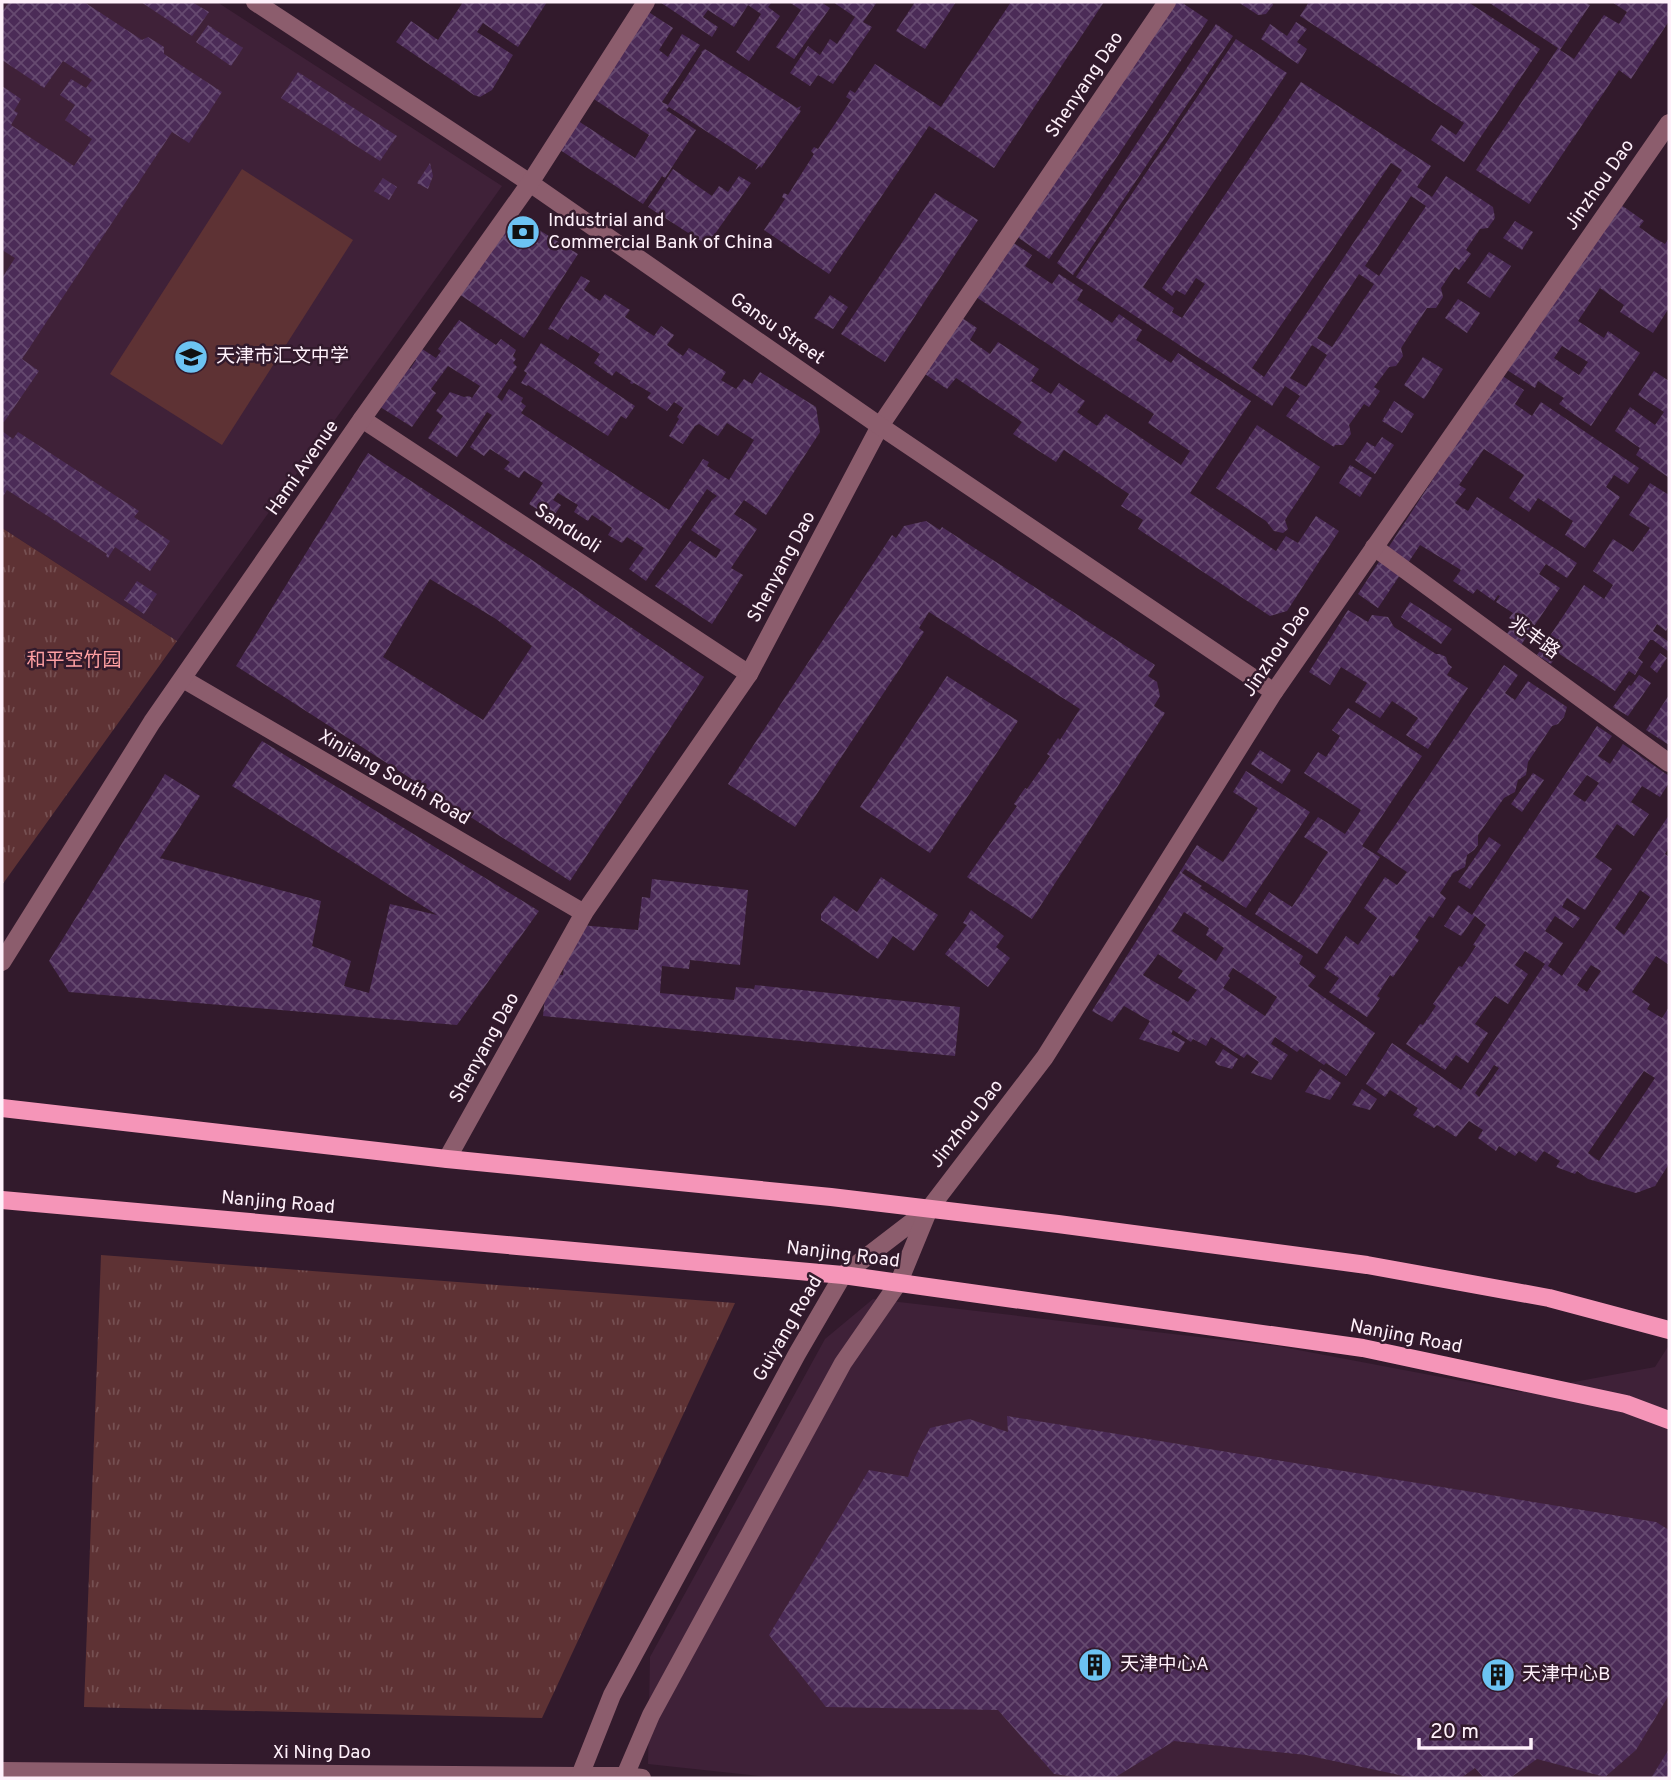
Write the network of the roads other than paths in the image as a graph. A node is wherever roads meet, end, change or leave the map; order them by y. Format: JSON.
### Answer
{"nodes":[{"id":1,"x":255,"y":2,"type":"edge"},
{"id":2,"x":646,"y":2,"type":"edge"},
{"id":3,"x":1167,"y":2,"type":"edge"},
{"id":4,"x":1669,"y":123,"type":"edge"},
{"id":5,"x":530,"y":183,"type":"junction"},
{"id":6,"x":362,"y":419,"type":"junction"},
{"id":7,"x":880,"y":426,"type":"junction"},
{"id":8,"x":1374,"y":547,"type":"junction"},
{"id":9,"x":749,"y":674,"type":"junction"},
{"id":10,"x":183,"y":679,"type":"junction"},
{"id":11,"x":1273,"y":692,"type":"junction"},
{"id":12,"x":1669,"y":763,"type":"edge"},
{"id":13,"x":584,"y":913,"type":"junction"},
{"id":14,"x":2,"y":962,"type":"edge"},
{"id":15,"x":2,"y":1108,"type":"edge"},
{"id":16,"x":447,"y":1159,"type":"junction"},
{"id":17,"x":2,"y":1200,"type":"edge"},
{"id":18,"x":929,"y":1209,"type":"junction"},
{"id":19,"x":843,"y":1275,"type":"junction"},
{"id":20,"x":899,"y":1282,"type":"junction"},
{"id":21,"x":1668,"y":1327,"type":"edge"},
{"id":22,"x":1669,"y":1420,"type":"edge"},
{"id":23,"x":2,"y":1772,"type":"edge"},
{"id":24,"x":580,"y":1777,"type":"edge"},
{"id":25,"x":630,"y":1778,"type":"edge"}],
"edges":[{"from":1,"to":5,"type":"street","name":"Gansu Street"},
{"from":2,"to":5,"type":"street","name":"Hami Avenue"},
{"from":3,"to":7,"type":"street","name":"Shenyang Dao"},
{"from":4,"to":8,"type":"street","name":"Jinzhou Dao"},
{"from":5,"to":6,"type":"street","name":"Hami Avenue"},
{"from":5,"to":7,"type":"street","name":"Gansu Street"},
{"from":6,"to":9,"type":"street","name":"Sanduoli"},
{"from":6,"to":10,"type":"street","name":"Hami Avenue"},
{"from":7,"to":9,"type":"street","name":"Shenyang Dao"},
{"from":7,"to":11,"type":"street","name":"Gansu Street"},
{"from":8,"to":11,"type":"street","name":"Jinzhou Dao"},
{"from":8,"to":12,"type":"street","name":"兆丰路"},
{"from":9,"to":13,"type":"street","name":"Shenyang Dao"},
{"from":10,"to":13,"type":"street","name":"Xinjiang South Road"},
{"from":10,"to":14,"type":"street","name":"Hami Avenue"},
{"from":11,"to":18,"type":"street","name":"Jinzhou Dao"},
{"from":13,"to":16,"type":"street","name":"Shenyang Dao"},
{"from":15,"to":16,"type":"main road"},
{"from":16,"to":18,"type":"main road"},
{"from":17,"to":19,"type":"main road","name":"Nanjing Road"},
{"from":18,"to":19,"type":"street","name":"Guiyang Road"},
{"from":18,"to":20,"type":"street"},
{"from":18,"to":21,"type":"main road"},
{"from":19,"to":20,"type":"main road","name":"Nanjing Road"},
{"from":19,"to":24,"type":"street","name":"Guiyang Road"},
{"from":20,"to":22,"type":"main road","name":"Nanjing Road"},
{"from":20,"to":25,"type":"street"},
{"from":23,"to":24,"type":"street","name":"Xi Ning Dao"},
{"from":24,"to":25,"type":"street","name":"Xi Ning Dao"}]}
